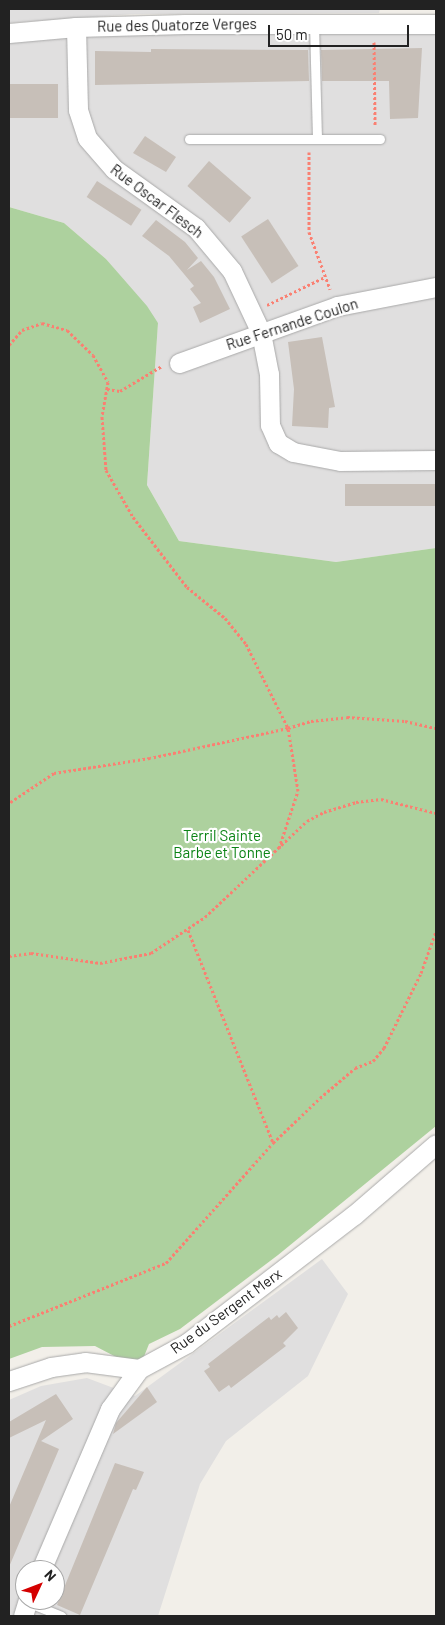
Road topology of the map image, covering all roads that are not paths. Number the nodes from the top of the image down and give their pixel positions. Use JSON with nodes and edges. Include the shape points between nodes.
{"nodes":[{"id":1,"x":314,"y":24,"type":"junction"},
{"id":2,"x":436,"y":24,"type":"edge"},
{"id":3,"x":76,"y":27,"type":"junction"},
{"id":4,"x":9,"y":33,"type":"edge"},
{"id":5,"x":189,"y":139,"type":"dead end"},
{"id":6,"x":313,"y":139,"type":"junction"},
{"id":7,"x":378,"y":139,"type":"road end"},
{"id":8,"x":436,"y":286,"type":"edge"},
{"id":9,"x":261,"y":333,"type":"junction"},
{"id":10,"x":179,"y":363,"type":"road end"},
{"id":11,"x":436,"y":460,"type":"edge"},
{"id":12,"x":436,"y":1144,"type":"edge"},
{"id":13,"x":139,"y":1369,"type":"junction"},
{"id":14,"x":9,"y":1381,"type":"edge"},
{"id":15,"x":45,"y":1560,"type":"edge"},
{"id":16,"x":40,"y":1610,"type":"edge"},
{"id":17,"x":61,"y":1616,"type":"edge"}],
"edges":[{"from":1,"to":2,"type":"street","name":"Rue des Quatorze Verges"},
{"from":1,"to":3,"type":"street","name":"Rue des Quatorze Verges"},
{"from":1,"to":6,"type":"lane"},
{"from":3,"to":4,"type":"street","name":"Rue des Quatorze Verges"},
{"from":3,"to":9,"type":"street","name":"Rue Oscar Flesch","via":[[78,110],[87,138],[109,164],[178,214],[211,243],[232,271]]},
{"from":5,"to":6,"type":"lane"},
{"from":6,"to":7,"type":"lane"},
{"from":8,"to":9,"type":"street","name":"Rue Fernande Coulon","via":[[337,306]]},
{"from":9,"to":10,"type":"street","name":"Rue Fernande Coulon"},
{"from":9,"to":11,"type":"street","name":"Rue Oscar Flesch","via":[[269,374],[271,430],[285,449],[340,461]]},
{"from":12,"to":13,"type":"street","name":"Rue du Sergent Merx","via":[[354,1215],[187,1342]]},
{"from":13,"to":14,"type":"street","via":[[85,1362],[51,1367]]},
{"from":13,"to":15,"type":"street","name":"Rue du Sergent Merx","via":[[110,1409]]},
{"from":16,"to":17,"type":"lane"}]}
